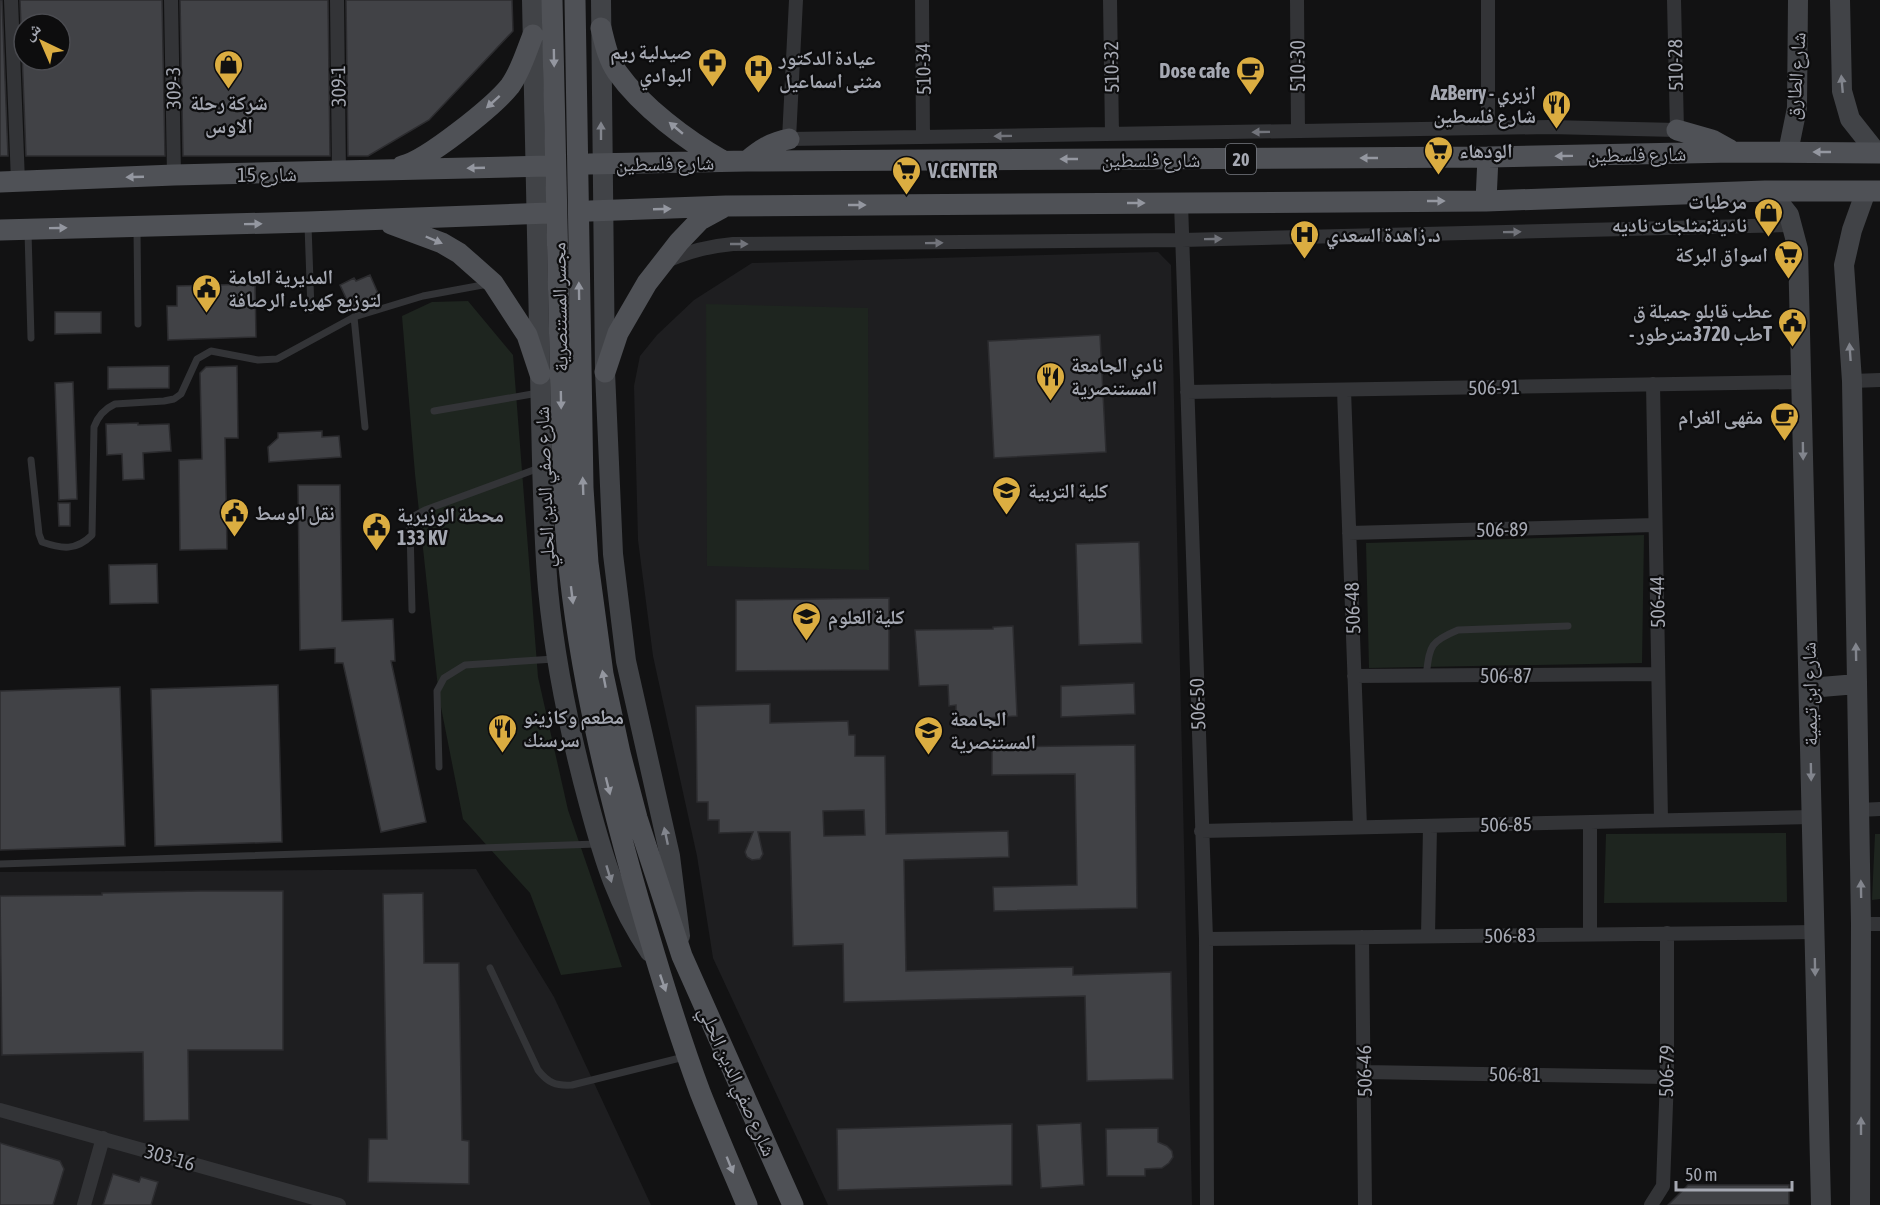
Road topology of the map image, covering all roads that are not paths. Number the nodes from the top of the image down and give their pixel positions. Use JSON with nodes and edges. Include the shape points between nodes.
{"nodes":[{"id":1,"x":11,"y":0,"type":"edge"},
{"id":2,"x":171,"y":0,"type":"edge"},
{"id":3,"x":338,"y":0,"type":"edge"},
{"id":4,"x":532,"y":0,"type":"edge"},
{"id":5,"x":552,"y":0,"type":"edge"},
{"id":6,"x":575,"y":0,"type":"edge"},
{"id":7,"x":601,"y":0,"type":"edge"},
{"id":8,"x":796,"y":0,"type":"edge"},
{"id":9,"x":922,"y":0,"type":"edge"},
{"id":10,"x":1110,"y":0,"type":"edge"},
{"id":11,"x":1297,"y":0,"type":"edge"},
{"id":12,"x":1488,"y":0,"type":"edge"},
{"id":13,"x":1674,"y":0,"type":"edge"},
{"id":14,"x":1798,"y":0,"type":"edge"},
{"id":15,"x":1840,"y":0,"type":"edge"},
{"id":16,"x":601,"y":28,"type":"junction"},
{"id":17,"x":532,"y":35,"type":"junction"},
{"id":18,"x":1488,"y":128,"type":"junction"},
{"id":19,"x":1677,"y":130,"type":"junction"},
{"id":20,"x":1298,"y":131,"type":"junction"},
{"id":21,"x":1112,"y":134,"type":"junction"},
{"id":22,"x":923,"y":137,"type":"junction"},
{"id":23,"x":789,"y":139,"type":"junction"},
{"id":24,"x":1733,"y":152,"type":"junction"},
{"id":25,"x":1788,"y":152,"type":"junction"},
{"id":26,"x":1879,"y":153,"type":"edge"},
{"id":27,"x":1488,"y":157,"type":"junction"},
{"id":28,"x":724,"y":161,"type":"junction"},
{"id":29,"x":747,"y":161,"type":"junction"},
{"id":30,"x":595,"y":164,"type":"junction"},
{"id":31,"x":541,"y":166,"type":"junction"},
{"id":32,"x":379,"y":170,"type":"junction"},
{"id":33,"x":339,"y":173,"type":"junction"},
{"id":34,"x":174,"y":176,"type":"junction"},
{"id":35,"x":9,"y":182,"type":"edge"},
{"id":36,"x":1770,"y":190,"type":"junction"},
{"id":37,"x":1873,"y":191,"type":"edge"},
{"id":38,"x":1486,"y":201,"type":"junction"},
{"id":39,"x":1181,"y":202,"type":"junction"},
{"id":40,"x":726,"y":206,"type":"junction"},
{"id":41,"x":597,"y":211,"type":"junction"},
{"id":42,"x":542,"y":213,"type":"junction"},
{"id":43,"x":379,"y":220,"type":"junction"},
{"id":44,"x":308,"y":222,"type":"junction"},
{"id":45,"x":1792,"y":225,"type":"junction"},
{"id":46,"x":137,"y":226,"type":"junction"},
{"id":47,"x":28,"y":229,"type":"junction"},
{"id":48,"x":0,"y":230,"type":"edge"},
{"id":49,"x":1182,"y":240,"type":"junction"},
{"id":50,"x":662,"y":263,"type":"junction"},
{"id":51,"x":493,"y":283,"type":"junction"},
{"id":52,"x":311,"y":310,"type":"dead end"},
{"id":53,"x":354,"y":317,"type":"junction"},
{"id":54,"x":138,"y":324,"type":"dead end"},
{"id":55,"x":31,"y":338,"type":"dead end"},
{"id":56,"x":605,"y":372,"type":"junction"},
{"id":57,"x":1880,"y":380,"type":"edge"},
{"id":58,"x":1852,"y":381,"type":"junction"},
{"id":59,"x":1801,"y":382,"type":"junction"},
{"id":60,"x":541,"y":383,"type":"junction"},
{"id":61,"x":1653,"y":384,"type":"junction"},
{"id":62,"x":1344,"y":390,"type":"junction"},
{"id":63,"x":1187,"y":392,"type":"junction"},
{"id":64,"x":434,"y":411,"type":"dead end"},
{"id":65,"x":365,"y":428,"type":"dead end"},
{"id":66,"x":31,"y":460,"type":"dead end"},
{"id":67,"x":543,"y":467,"type":"junction"},
{"id":68,"x":1655,"y":525,"type":"junction"},
{"id":69,"x":1349,"y":533,"type":"junction"},
{"id":70,"x":558,"y":543,"type":"dead end"},
{"id":71,"x":546,"y":560,"type":"junction"},
{"id":72,"x":412,"y":610,"type":"dead end"},
{"id":73,"x":1568,"y":626,"type":"dead end"},
{"id":74,"x":557,"y":659,"type":"junction"},
{"id":75,"x":1658,"y":674,"type":"junction"},
{"id":76,"x":1354,"y":676,"type":"junction"},
{"id":77,"x":1426,"y":676,"type":"junction"},
{"id":78,"x":1857,"y":684,"type":"junction"},
{"id":79,"x":1809,"y":688,"type":"junction"},
{"id":80,"x":439,"y":767,"type":"dead end"},
{"id":81,"x":1859,"y":810,"type":"junction"},
{"id":82,"x":1880,"y":810,"type":"edge"},
{"id":83,"x":1812,"y":817,"type":"junction"},
{"id":84,"x":1661,"y":820,"type":"junction"},
{"id":85,"x":628,"y":822,"type":"junction"},
{"id":86,"x":1590,"y":822,"type":"junction"},
{"id":87,"x":1430,"y":826,"type":"junction"},
{"id":88,"x":1360,"y":827,"type":"junction"},
{"id":89,"x":1201,"y":831,"type":"junction"},
{"id":90,"x":600,"y":844,"type":"junction"},
{"id":91,"x":0,"y":864,"type":"edge"},
{"id":92,"x":1871,"y":924,"type":"edge"},
{"id":93,"x":1815,"y":932,"type":"junction"},
{"id":94,"x":1667,"y":933,"type":"junction"},
{"id":95,"x":1590,"y":934,"type":"junction"},
{"id":96,"x":1428,"y":936,"type":"junction"},
{"id":97,"x":1362,"y":937,"type":"junction"},
{"id":98,"x":1206,"y":939,"type":"junction"},
{"id":99,"x":681,"y":956,"type":"junction"},
{"id":100,"x":654,"y":957,"type":"junction"},
{"id":101,"x":490,"y":968,"type":"dead end"},
{"id":102,"x":688,"y":1056,"type":"junction"},
{"id":103,"x":1364,"y":1072,"type":"junction"},
{"id":104,"x":1667,"y":1077,"type":"junction"},
{"id":105,"x":0,"y":1110,"type":"edge"},
{"id":106,"x":103,"y":1138,"type":"junction"},
{"id":107,"x":84,"y":1205,"type":"edge"},
{"id":108,"x":339,"y":1205,"type":"edge"},
{"id":109,"x":747,"y":1205,"type":"edge"},
{"id":110,"x":793,"y":1205,"type":"edge"},
{"id":111,"x":1207,"y":1205,"type":"edge"},
{"id":112,"x":1365,"y":1205,"type":"edge"},
{"id":113,"x":1651,"y":1205,"type":"edge"},
{"id":114,"x":1821,"y":1205,"type":"edge"},
{"id":115,"x":1860,"y":1205,"type":"edge"}],
"edges":[{"from":1,"to":35,"type":"street"},
{"from":2,"to":34,"type":"street","name":"309-3"},
{"from":3,"to":33,"type":"street","name":"309-1"},
{"from":4,"to":17,"type":"street","name":"شارع صفي الدين الحلي"},
{"from":5,"to":85,"type":"main road","name":"مجسر المستنصرية","one_way":true,"via":[[566,535],[590,707]]},
{"from":85,"to":6,"type":"main road","name":"مجسر المستنصرية","one_way":true,"via":[[620,753],[592,600],[585,525]]},
{"from":7,"to":16,"type":"street","name":"شارع صفي الدين الحلي"},
{"from":8,"to":23,"type":"street"},
{"from":9,"to":22,"type":"street","name":"510-34"},
{"from":10,"to":21,"type":"street","name":"510-32"},
{"from":11,"to":20,"type":"street","name":"510-30"},
{"from":12,"to":18,"type":"street"},
{"from":13,"to":19,"type":"street","name":"510-28"},
{"from":14,"to":25,"type":"street","name":"شارع الطارق","via":[[1797,108]]},
{"from":26,"to":15,"type":"street","one_way":true,"via":[[1850,120],[1842,91]]},
{"from":28,"to":16,"type":"main road","one_way":true,"via":[[700,148],[630,87],[606,51]]},
{"from":30,"to":16,"type":"street","name":"شارع صفي الدين الحلي","one_way":true},
{"from":17,"to":31,"type":"street","name":"شارع صفي الدين الحلي"},
{"from":17,"to":32,"type":"main road","one_way":true,"via":[[509,86],[488,106],[410,164]]},
{"from":18,"to":19,"type":"street"},
{"from":18,"to":20,"type":"street"},
{"from":19,"to":24,"type":"main road","via":[[1712,140]]},
{"from":20,"to":21,"type":"street","one_way":true},
{"from":21,"to":22,"type":"street","one_way":true},
{"from":22,"to":23,"type":"street"},
{"from":23,"to":29,"type":"main road","via":[[778,141]]},
{"from":24,"to":25,"type":"main road","name":"شارع فلسطين","number":"20"},
{"from":24,"to":27,"type":"main road","name":"شارع فلسطين","number":"20","one_way":true},
{"from":26,"to":25,"type":"main road","name":"شارع فلسطين","number":"20","one_way":true},
{"from":27,"to":29,"type":"main road","name":"شارع فلسطين","number":"20","one_way":true},
{"from":27,"to":38,"type":"main road"},
{"from":28,"to":29,"type":"main road","name":"شارع فلسطين","number":"20"},
{"from":28,"to":30,"type":"main road","name":"شارع فلسطين","number":"20"},
{"from":30,"to":41,"type":"street","name":"شارع صفي الدين الحلي"},
{"from":31,"to":32,"type":"main road","name":"شارع 15","one_way":true},
{"from":31,"to":42,"type":"street","name":"شارع صفي الدين الحلي"},
{"from":32,"to":33,"type":"main road","name":"شارع 15"},
{"from":33,"to":34,"type":"main road","name":"شارع 15"},
{"from":34,"to":35,"type":"main road","name":"شارع 15","one_way":true},
{"from":36,"to":37,"type":"main road","name":"شارع فلسطين","number":"20"},
{"from":36,"to":38,"type":"main road","name":"شارع فلسطين","number":"20"},
{"from":36,"to":45,"type":"street","name":"شارع ابن تيمية"},
{"from":58,"to":37,"type":"street","one_way":true,"via":[[1845,265],[1852,230]]},
{"from":39,"to":38,"type":"main road","name":"شارع فلسطين","number":"20","one_way":true},
{"from":40,"to":39,"type":"main road","name":"شارع فلسطين","number":"20","one_way":true},
{"from":39,"to":49,"type":"street","name":"506-50"},
{"from":41,"to":40,"type":"main road","name":"شارع فلسطين","number":"20","one_way":true},
{"from":40,"to":50,"type":"main road","via":[[700,220]]},
{"from":41,"to":56,"type":"street","name":"شارع صفي الدين الحلي"},
{"from":42,"to":43,"type":"main road"},
{"from":42,"to":60,"type":"street","name":"شارع صفي الدين الحلي"},
{"from":43,"to":44,"type":"main road"},
{"from":43,"to":51,"type":"main road","one_way":true,"via":[[442,243]]},
{"from":46,"to":44,"type":"main road","one_way":true},
{"from":44,"to":52,"type":"lane"},
{"from":49,"to":45,"type":"street","one_way":true},
{"from":45,"to":59,"type":"street","name":"شارع ابن تيمية","via":[[1798,249]]},
{"from":47,"to":46,"type":"main road","one_way":true},
{"from":46,"to":54,"type":"lane"},
{"from":47,"to":48,"type":"main road"},
{"from":47,"to":55,"type":"lane"},
{"from":50,"to":49,"type":"street","one_way":true,"via":[[693,251],[733,244]]},
{"from":49,"to":63,"type":"street","name":"506-50"},
{"from":50,"to":56,"type":"main road","via":[[618,333]]},
{"from":51,"to":53,"type":"lane","via":[[423,296]]},
{"from":51,"to":60,"type":"main road","via":[[527,335]]},
{"from":53,"to":65,"type":"lane"},
{"from":53,"to":66,"type":"lane","via":[[277,358],[258,360],[211,351],[197,359],[181,394],[174,399],[110,406],[97,418],[94,427],[93,535],[77,545],[60,549],[42,542]]},
{"from":99,"to":56,"type":"street","name":"شارع صفي الدين الحلي","one_way":true,"via":[[670,856],[626,661],[606,547]]},
{"from":57,"to":58,"type":"street"},
{"from":78,"to":58,"type":"street","one_way":true},
{"from":59,"to":61,"type":"street","name":"506-91"},
{"from":59,"to":79,"type":"street","name":"شارع ابن تيمية","one_way":true},
{"from":60,"to":64,"type":"lane"},
{"from":60,"to":67,"type":"street","name":"شارع صفي الدين الحلي"},
{"from":61,"to":62,"type":"street","name":"506-91"},
{"from":61,"to":68,"type":"street","name":"506-44"},
{"from":62,"to":63,"type":"street","name":"506-91"},
{"from":62,"to":69,"type":"street","name":"506-48"},
{"from":63,"to":89,"type":"street","name":"506-50"},
{"from":67,"to":71,"type":"street","name":"شارع صفي الدين الحلي"},
{"from":67,"to":72,"type":"lane","via":[[414,516],[410,528]]},
{"from":68,"to":69,"type":"street","name":"506-89"},
{"from":68,"to":75,"type":"street","name":"506-44"},
{"from":69,"to":76,"type":"street","name":"506-48"},
{"from":70,"to":71,"type":"street"},
{"from":71,"to":74,"type":"street","name":"شارع صفي الدين الحلي"},
{"from":73,"to":77,"type":"lane","via":[[1458,630],[1430,648]]},
{"from":74,"to":80,"type":"lane","via":[[465,665],[444,678],[437,691]]},
{"from":74,"to":90,"type":"street","name":"شارع صفي الدين الحلي"},
{"from":75,"to":77,"type":"street","name":"506-87"},
{"from":75,"to":84,"type":"street","name":"506-44"},
{"from":76,"to":77,"type":"street","name":"506-87"},
{"from":76,"to":88,"type":"street","name":"506-48"},
{"from":78,"to":79,"type":"street"},
{"from":78,"to":81,"type":"street"},
{"from":79,"to":83,"type":"street","name":"شارع ابن تيمية","one_way":true},
{"from":81,"to":82,"type":"street"},
{"from":92,"to":81,"type":"street","one_way":true},
{"from":83,"to":84,"type":"street","name":"506-85"},
{"from":83,"to":93,"type":"street","name":"شارع ابن تيمية"},
{"from":84,"to":86,"type":"street","name":"506-85"},
{"from":85,"to":99,"type":"main road","name":"شارع صفي الدين الحلي"},
{"from":85,"to":100,"type":"main road","name":"شارع صفي الدين الحلي"},
{"from":86,"to":87,"type":"street","name":"506-85"},
{"from":86,"to":95,"type":"street"},
{"from":87,"to":88,"type":"street","name":"506-85"},
{"from":87,"to":96,"type":"street"},
{"from":88,"to":89,"type":"street","name":"506-85"},
{"from":89,"to":98,"type":"street","name":"506-50"},
{"from":90,"to":91,"type":"lane"},
{"from":90,"to":100,"type":"street","name":"شارع صفي الدين الحلي","one_way":true,"via":[[613,886]]},
{"from":115,"to":92,"type":"street","one_way":true},
{"from":93,"to":94,"type":"street","name":"506-83"},
{"from":93,"to":114,"type":"street","name":"شارع ابن تيمية","one_way":true},
{"from":94,"to":95,"type":"street","name":"506-83"},
{"from":94,"to":104,"type":"street","name":"506-79"},
{"from":95,"to":96,"type":"street","name":"506-83"},
{"from":96,"to":97,"type":"street","name":"506-83"},
{"from":97,"to":98,"type":"street","name":"506-83"},
{"from":97,"to":103,"type":"street","name":"506-46"},
{"from":98,"to":111,"type":"street","name":"506-50"},
{"from":99,"to":110,"type":"main road","name":"شارع صفي الدين الحلي"},
{"from":100,"to":102,"type":"main road","name":"شارع صفي الدين الحلي","one_way":true},
{"from":101,"to":102,"type":"lane","via":[[538,1070],[550,1083],[572,1085]]},
{"from":102,"to":109,"type":"main road","name":"شارع صفي الدين الحلي","one_way":true},
{"from":103,"to":104,"type":"street","name":"506-81"},
{"from":103,"to":112,"type":"street","name":"506-46"},
{"from":104,"to":113,"type":"street","name":"506-79","via":[[1663,1186]]},
{"from":105,"to":106,"type":"street","name":"303-16"},
{"from":106,"to":107,"type":"street"},
{"from":106,"to":108,"type":"street","name":"303-16"}]}
